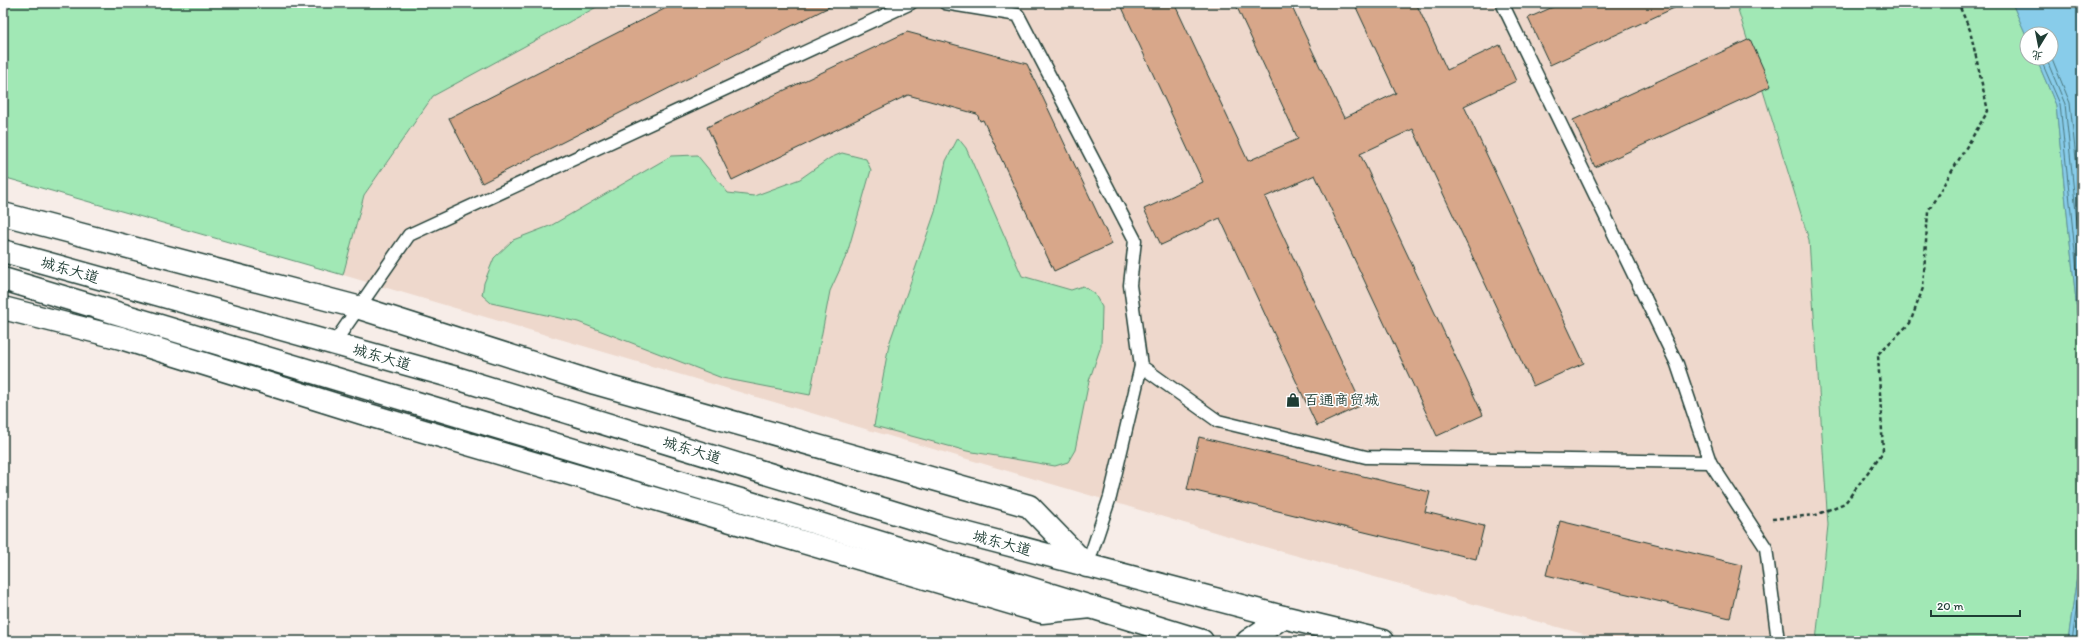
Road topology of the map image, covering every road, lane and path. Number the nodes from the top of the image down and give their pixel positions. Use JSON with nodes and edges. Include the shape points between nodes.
{"nodes":[{"id":1,"x":911,"y":3,"type":"edge"},
{"id":2,"x":945,"y":3,"type":"edge"},
{"id":3,"x":1502,"y":3,"type":"edge"},
{"id":4,"x":1958,"y":3,"type":"edge"},
{"id":5,"x":968,"y":5,"type":"edge"},
{"id":6,"x":3,"y":214,"type":"edge"},
{"id":7,"x":3,"y":251,"type":"edge"},
{"id":8,"x":3,"y":280,"type":"edge"},
{"id":9,"x":357,"y":307,"type":"junction"},
{"id":10,"x":3,"y":308,"type":"edge"},
{"id":11,"x":334,"y":343,"type":"junction"},
{"id":12,"x":1141,"y":366,"type":"junction"},
{"id":13,"x":1710,"y":462,"type":"junction"},
{"id":14,"x":1748,"y":520,"type":"junction"},
{"id":15,"x":1087,"y":566,"type":"junction"},
{"id":16,"x":1091,"y":607,"type":"junction"},
{"id":17,"x":1283,"y":617,"type":"junction"},
{"id":18,"x":1202,"y":641,"type":"edge"},
{"id":19,"x":1248,"y":641,"type":"edge"},
{"id":20,"x":1383,"y":641,"type":"edge"},
{"id":21,"x":1778,"y":641,"type":"edge"}],
"edges":[{"from":1,"to":9,"type":"lane","via":[[409,235]]},
{"from":2,"to":5,"type":"lane"},
{"from":3,"to":13,"type":"lane","via":[[1677,364]]},
{"from":4,"to":14,"type":"path","via":[[1970,30],[1988,111],[1928,211],[1922,288],[1910,323],[1878,354],[1883,452],[1844,503],[1816,515]]},
{"from":5,"to":12,"type":"lane","via":[[1018,15],[1135,240],[1130,285]]},
{"from":6,"to":9,"type":"main road"},
{"from":7,"to":11,"type":"main road","name":"城东大道"},
{"from":8,"to":16,"type":"main road","name":"城东大道"},
{"from":9,"to":11,"type":"lane"},
{"from":9,"to":15,"type":"main road","via":[[595,383],[1028,506]]},
{"from":10,"to":16,"type":"main road","via":[[121,338],[369,415],[1042,612]]},
{"from":11,"to":15,"type":"main road","name":"城东大道","via":[[461,379],[938,526]]},
{"from":12,"to":13,"type":"lane","via":[[1218,422],[1366,457]]},
{"from":12,"to":15,"type":"lane","via":[[1110,497]]},
{"from":13,"to":14,"type":"lane"},
{"from":14,"to":21,"type":"lane","via":[[1766,548]]},
{"from":15,"to":17,"type":"main road","name":"城东大道"},
{"from":16,"to":18,"type":"main road","name":"城东大道"},
{"from":17,"to":19,"type":"main road"},
{"from":17,"to":20,"type":"main road","name":"城东大道"}]}
